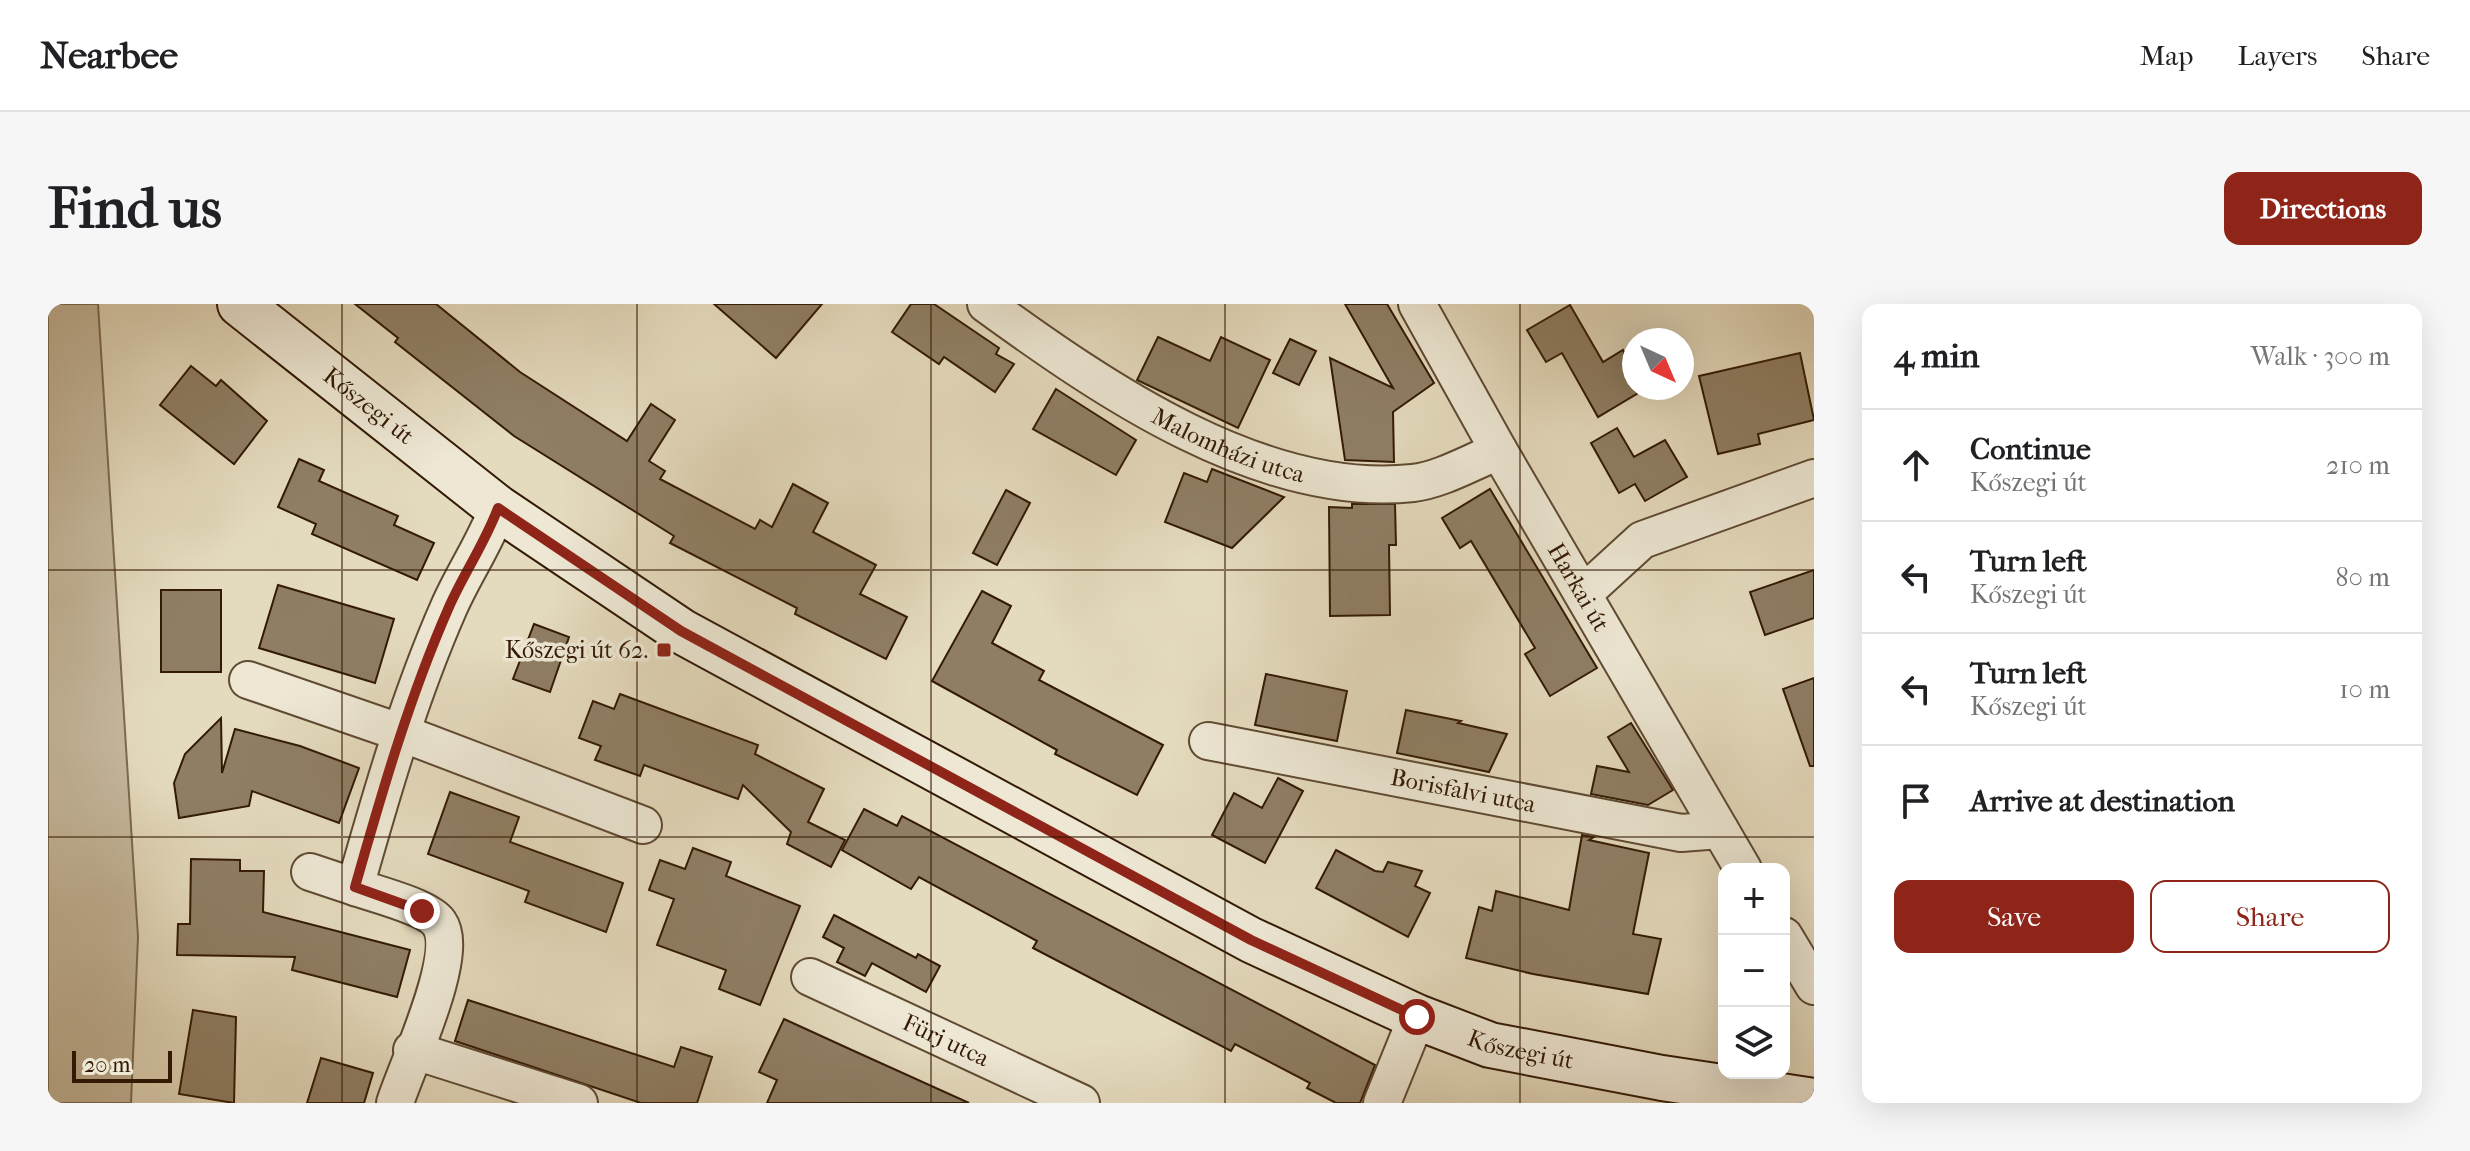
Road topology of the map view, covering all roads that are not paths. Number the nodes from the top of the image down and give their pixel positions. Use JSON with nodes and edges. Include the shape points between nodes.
{"nodes":[{"id":1,"x":240,"y":304,"type":"edge"},
{"id":2,"x":986,"y":304,"type":"edge"},
{"id":3,"x":1417,"y":304,"type":"edge"},
{"id":4,"x":1499,"y":451,"type":"junction"},
{"id":5,"x":1814,"y":478,"type":"edge"},
{"id":6,"x":498,"y":508,"type":"junction"},
{"id":7,"x":1584,"y":593,"type":"junction"},
{"id":8,"x":248,"y":680,"type":"dead end"},
{"id":9,"x":399,"y":732,"type":"junction"},
{"id":10,"x":1208,"y":741,"type":"dead end"},
{"id":11,"x":643,"y":825,"type":"dead end"},
{"id":12,"x":1720,"y":830,"type":"junction"},
{"id":13,"x":1739,"y":863,"type":"edge"},
{"id":14,"x":310,"y":872,"type":"dead end"},
{"id":15,"x":355,"y":887,"type":"junction"},
{"id":16,"x":1790,"y":946,"type":"edge"},
{"id":17,"x":810,"y":977,"type":"dead end"},
{"id":18,"x":1814,"y":986,"type":"edge"},
{"id":19,"x":1417,"y":1017,"type":"junction"},
{"id":20,"x":429,"y":1055,"type":"junction"},
{"id":21,"x":1814,"y":1101,"type":"edge"},
{"id":22,"x":395,"y":1103,"type":"edge"},
{"id":23,"x":579,"y":1103,"type":"edge"},
{"id":24,"x":1081,"y":1103,"type":"edge"},
{"id":25,"x":1382,"y":1103,"type":"edge"}],
"edges":[{"from":1,"to":6,"type":"main road","name":"Kőszegi út"},
{"from":2,"to":4,"type":"street","name":"Malomházi utca","via":[[1065,361],[1178,427],[1271,465],[1344,484],[1416,483]]},
{"from":3,"to":4,"type":"street","name":"Harkai út"},
{"from":4,"to":7,"type":"street","name":"Harkai út"},
{"from":5,"to":7,"type":"street","via":[[1642,540]]},
{"from":6,"to":9,"type":"street","via":[[449,606]]},
{"from":6,"to":19,"type":"main road","name":"Kőszegi út","via":[[681,631],[1237,932]]},
{"from":7,"to":12,"type":"street","name":"Harkai út"},
{"from":8,"to":9,"type":"street"},
{"from":9,"to":11,"type":"street"},
{"from":9,"to":15,"type":"street"},
{"from":10,"to":12,"type":"street","name":"Borisfalvi utca","via":[[1681,833]]},
{"from":12,"to":13,"type":"street","name":"Harkai út"},
{"from":14,"to":15,"type":"street"},
{"from":15,"to":20,"type":"street","via":[[439,921],[445,935],[443,975]]},
{"from":16,"to":18,"type":"street"},
{"from":17,"to":24,"type":"street","name":"Fürj utca"},
{"from":19,"to":21,"type":"main road","name":"Kőszegi út","via":[[1490,1045]]},
{"from":19,"to":25,"type":"street"},
{"from":20,"to":22,"type":"street"},
{"from":20,"to":23,"type":"street"}]}
